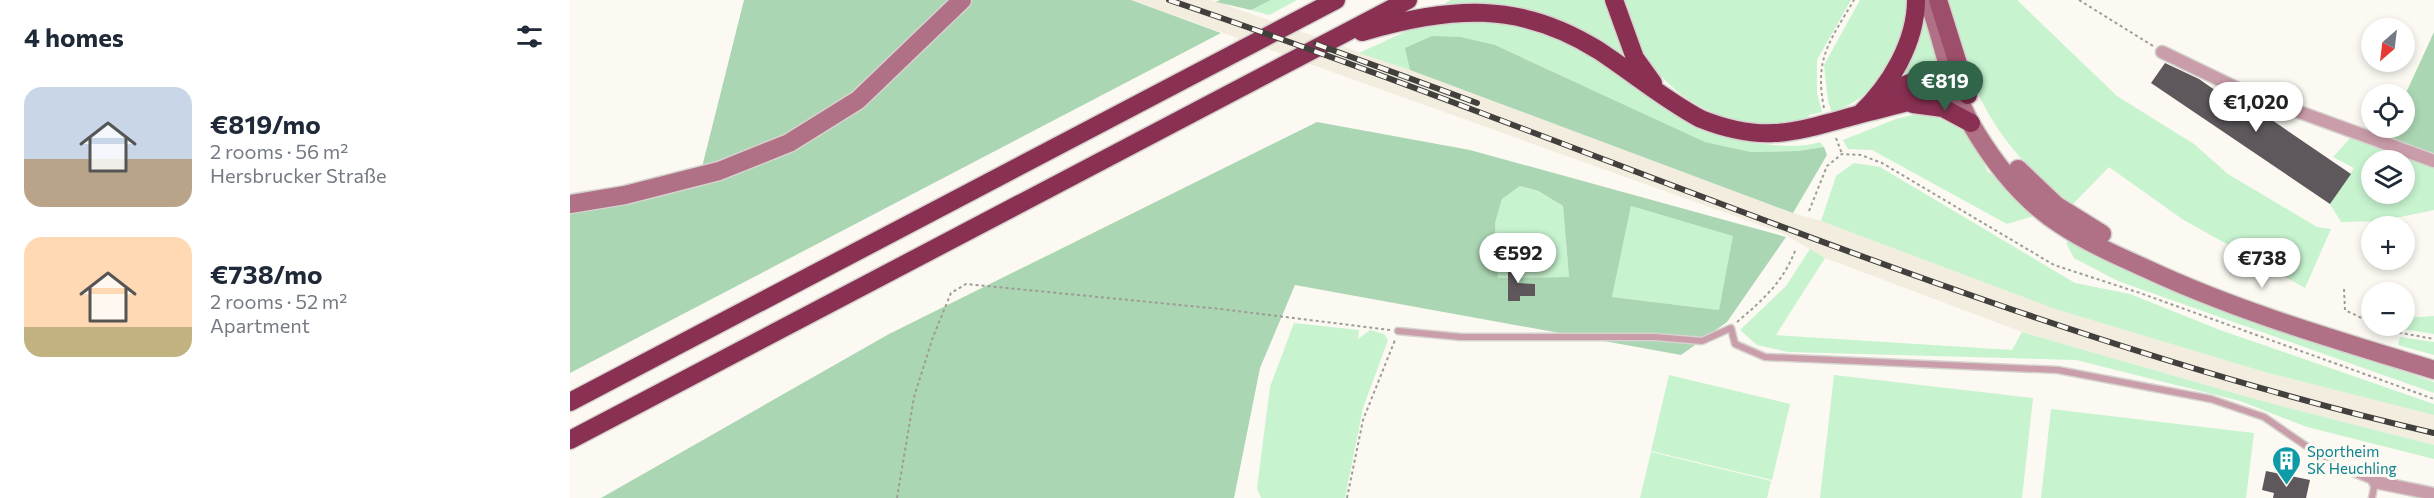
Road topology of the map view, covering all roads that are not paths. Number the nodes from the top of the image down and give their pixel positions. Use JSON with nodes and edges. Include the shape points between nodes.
{"nodes":[{"id":1,"x":962,"y":0,"type":"edge"},
{"id":2,"x":1336,"y":0,"type":"edge"},
{"id":3,"x":1408,"y":0,"type":"edge"},
{"id":4,"x":1614,"y":0,"type":"edge"},
{"id":5,"x":1916,"y":0,"type":"edge"},
{"id":6,"x":1928,"y":0,"type":"edge"},
{"id":7,"x":1938,"y":0,"type":"edge"},
{"id":8,"x":1329,"y":41,"type":"junction"},
{"id":9,"x":2163,"y":51,"type":"road end"},
{"id":10,"x":1954,"y":79,"type":"junction"},
{"id":11,"x":1968,"y":95,"type":"joint"},
{"id":12,"x":1664,"y":96,"type":"junction"},
{"id":13,"x":1875,"y":99,"type":"junction"},
{"id":14,"x":1905,"y":104,"type":"junction"},
{"id":15,"x":1859,"y":114,"type":"junction"},
{"id":16,"x":1971,"y":123,"type":"junction"},
{"id":17,"x":2434,"y":161,"type":"edge"},
{"id":18,"x":570,"y":204,"type":"edge"},
{"id":19,"x":1398,"y":331,"type":"road end"},
{"id":20,"x":2434,"y":360,"type":"edge"},
{"id":21,"x":2434,"y":370,"type":"edge"},
{"id":22,"x":570,"y":402,"type":"edge"},
{"id":23,"x":570,"y":440,"type":"edge"},
{"id":24,"x":2375,"y":482,"type":"junction"},
{"id":25,"x":2434,"y":494,"type":"edge"},
{"id":26,"x":2372,"y":498,"type":"edge"}],
"edges":[{"from":1,"to":18,"type":"main road","via":[[858,100],[789,143],[719,171],[625,195]]},
{"from":2,"to":22,"type":"highway"},
{"from":3,"to":8,"type":"highway"},
{"from":4,"to":12,"type":"highway","via":[[1635,57]]},
{"from":5,"to":13,"type":"highway","via":[[1911,33]]},
{"from":6,"to":10,"type":"main road"},
{"from":7,"to":10,"type":"main road"},
{"from":8,"to":12,"type":"highway","via":[[1462,10],[1525,15],[1567,31]]},
{"from":8,"to":23,"type":"highway"},
{"from":9,"to":17,"type":"street","via":[[2247,93]]},
{"from":10,"to":11,"type":"highway"},
{"from":10,"to":13,"type":"highway","via":[[1929,77]]},
{"from":10,"to":14,"type":"highway","via":[[1937,94]]},
{"from":10,"to":16,"type":"main road"},
{"from":11,"to":20,"type":"main road","via":[[2001,150],[2029,182],[2093,229],[2174,271],[2271,312]]},
{"from":12,"to":15,"type":"highway","via":[[1710,123],[1760,134],[1796,132]]},
{"from":13,"to":15,"type":"highway"},
{"from":14,"to":15,"type":"highway"},
{"from":14,"to":16,"type":"highway","via":[[1943,108]]},
{"from":16,"to":21,"type":"main road","via":[[2026,196],[2061,225],[2112,253],[2273,320]]},
{"from":19,"to":24,"type":"lane","via":[[1461,337],[1655,337],[1702,341],[1731,328],[1735,344],[1765,357],[2058,370],[2211,399],[2264,417],[2334,465]]},
{"from":24,"to":25,"type":"street"},
{"from":24,"to":26,"type":"lane"}]}
